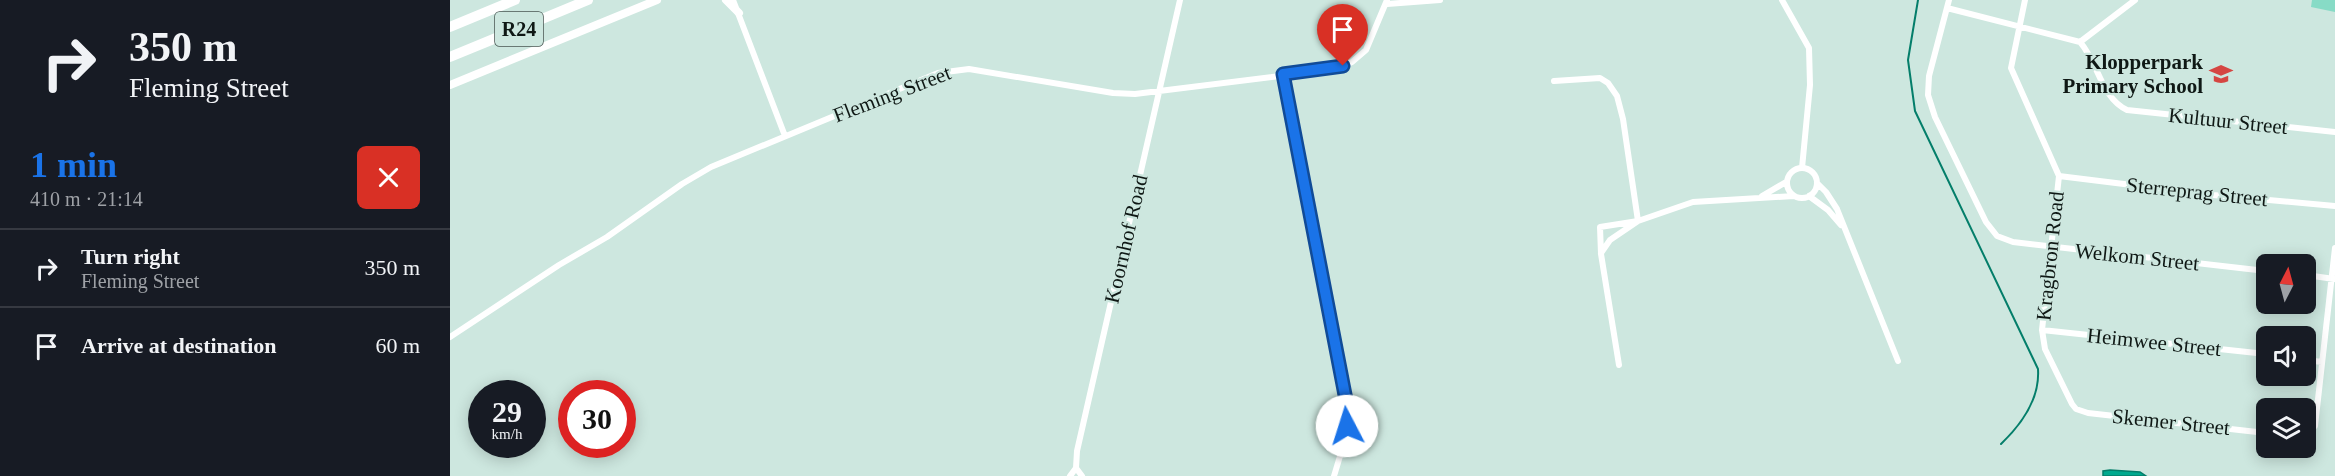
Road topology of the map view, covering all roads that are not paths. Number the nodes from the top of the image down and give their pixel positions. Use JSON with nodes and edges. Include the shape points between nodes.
{"nodes":[{"id":1,"x":515,"y":0,"type":"edge"},
{"id":2,"x":588,"y":0,"type":"edge"},
{"id":3,"x":657,"y":0,"type":"edge"},
{"id":4,"x":726,"y":0,"type":"edge"},
{"id":5,"x":735,"y":0,"type":"edge"},
{"id":6,"x":1180,"y":0,"type":"edge"},
{"id":7,"x":1440,"y":0,"type":"edge"},
{"id":8,"x":1782,"y":0,"type":"edge"},
{"id":9,"x":1949,"y":0,"type":"edge"},
{"id":10,"x":2025,"y":0,"type":"edge"},
{"id":11,"x":2135,"y":0,"type":"edge"},
{"id":12,"x":1387,"y":2,"type":"edge"},
{"id":13,"x":1947,"y":8,"type":"junction"},
{"id":14,"x":739,"y":13,"type":"junction"},
{"id":15,"x":450,"y":27,"type":"edge"},
{"id":16,"x":2018,"y":27,"type":"junction"},
{"id":17,"x":2080,"y":42,"type":"junction"},
{"id":18,"x":450,"y":57,"type":"edge"},
{"id":19,"x":1283,"y":74,"type":"junction"},
{"id":20,"x":1554,"y":81,"type":"dead end"},
{"id":21,"x":450,"y":85,"type":"edge"},
{"id":22,"x":1159,"y":93,"type":"junction"},
{"id":23,"x":2335,"y":132,"type":"edge"},
{"id":24,"x":785,"y":136,"type":"junction"},
{"id":25,"x":1802,"y":168,"type":"junction"},
{"id":26,"x":2059,"y":176,"type":"junction"},
{"id":27,"x":1786,"y":182,"type":"junction"},
{"id":28,"x":1817,"y":183,"type":"junction"},
{"id":29,"x":1794,"y":196,"type":"junction"},
{"id":30,"x":1809,"y":196,"type":"junction"},
{"id":31,"x":1759,"y":198,"type":"junction"},
{"id":32,"x":2335,"y":206,"type":"edge"},
{"id":33,"x":1638,"y":221,"type":"junction"},
{"id":34,"x":1843,"y":228,"type":"junction"},
{"id":35,"x":2050,"y":248,"type":"junction"},
{"id":36,"x":2335,"y":248,"type":"edge"},
{"id":37,"x":1601,"y":254,"type":"junction"},
{"id":38,"x":2256,"y":270,"type":"edge"},
{"id":39,"x":2316,"y":276,"type":"edge"},
{"id":40,"x":2333,"y":278,"type":"edge"},
{"id":41,"x":2042,"y":330,"type":"junction"},
{"id":42,"x":450,"y":337,"type":"edge"},
{"id":43,"x":2256,"y":353,"type":"edge"},
{"id":44,"x":1898,"y":361,"type":"dead end"},
{"id":45,"x":2316,"y":361,"type":"edge"},
{"id":46,"x":2322,"y":362,"type":"junction"},
{"id":47,"x":1619,"y":365,"type":"dead end"},
{"id":48,"x":2076,"y":409,"type":"joint"},
{"id":49,"x":2316,"y":417,"type":"edge"},
{"id":50,"x":2256,"y":432,"type":"edge"},
{"id":51,"x":1076,"y":468,"type":"junction"},
{"id":52,"x":1070,"y":476,"type":"edge"},
{"id":53,"x":1082,"y":476,"type":"edge"},
{"id":54,"x":1334,"y":476,"type":"edge"}],
"edges":[{"from":1,"to":15,"type":"highway","number":"R24"},
{"from":2,"to":18,"type":"highway","number":"R24"},
{"from":3,"to":21,"type":"main road"},
{"from":4,"to":14,"type":"main road"},
{"from":5,"to":14,"type":"main road"},
{"from":6,"to":22,"type":"street","name":"Koornhof Road"},
{"from":7,"to":12,"type":"street"},
{"from":8,"to":25,"type":"street","via":[[1809,48]]},
{"from":9,"to":13,"type":"street","name":"Welkom Street"},
{"from":10,"to":16,"type":"street","name":"Kragbron Road"},
{"from":11,"to":17,"type":"street"},
{"from":12,"to":19,"type":"street","name":"Fleming Street","via":[[1366,50],[1352,62],[1336,69]]},
{"from":13,"to":16,"type":"street"},
{"from":13,"to":35,"type":"street","name":"Welkom Street","via":[[1929,76],[1928,95],[1935,117],[1993,232],[2003,240]]},
{"from":14,"to":24,"type":"street"},
{"from":16,"to":17,"type":"street"},
{"from":16,"to":26,"type":"street","name":"Kragbron Road","via":[[2012,71]]},
{"from":17,"to":23,"type":"street","name":"Kultuur Street","via":[[2111,97],[2127,110]]},
{"from":19,"to":22,"type":"street","name":"Fleming Street"},
{"from":19,"to":54,"type":"street","via":[[1346,400],[1347,434]]},
{"from":20,"to":33,"type":"street","via":[[1600,78],[1617,96]]},
{"from":22,"to":24,"type":"street","name":"Fleming Street","via":[[1113,93],[957,69],[928,76]]},
{"from":22,"to":51,"type":"street","name":"Koornhof Road"},
{"from":24,"to":42,"type":"street","name":"Fleming Street","via":[[711,167],[682,184],[608,237]]},
{"from":25,"to":27,"type":"street","via":[[1791,172]]},
{"from":25,"to":28,"type":"street","via":[[1813,172]]},
{"from":26,"to":32,"type":"street","name":"Sterreprag Street"},
{"from":26,"to":35,"type":"street","name":"Kragbron Road"},
{"from":27,"to":29,"type":"street"},
{"from":27,"to":31,"type":"street"},
{"from":28,"to":30,"type":"street"},
{"from":28,"to":34,"type":"street","via":[[1837,209]]},
{"from":29,"to":30,"type":"street"},
{"from":29,"to":31,"type":"street"},
{"from":30,"to":34,"type":"street"},
{"from":31,"to":33,"type":"street","via":[[1694,202]]},
{"from":33,"to":37,"type":"street","via":[[1610,240]]},
{"from":33,"to":37,"type":"street","via":[[1600,227]]},
{"from":34,"to":44,"type":"street"},
{"from":35,"to":38,"type":"street","name":"Welkom Street"},
{"from":35,"to":41,"type":"street","name":"Kragbron Road"},
{"from":36,"to":40,"type":"street"},
{"from":37,"to":47,"type":"street"},
{"from":39,"to":40,"type":"street"},
{"from":40,"to":46,"type":"street"},
{"from":41,"to":43,"type":"street","name":"Heimwee Street"},
{"from":41,"to":48,"type":"street","name":"Kragbron Road","via":[[2051,364]]},
{"from":45,"to":46,"type":"street"},
{"from":46,"to":49,"type":"street"},
{"from":48,"to":50,"type":"street","name":"Skemer Street"},
{"from":51,"to":52,"type":"street","name":"Koornhof Road"},
{"from":51,"to":53,"type":"street"}]}
